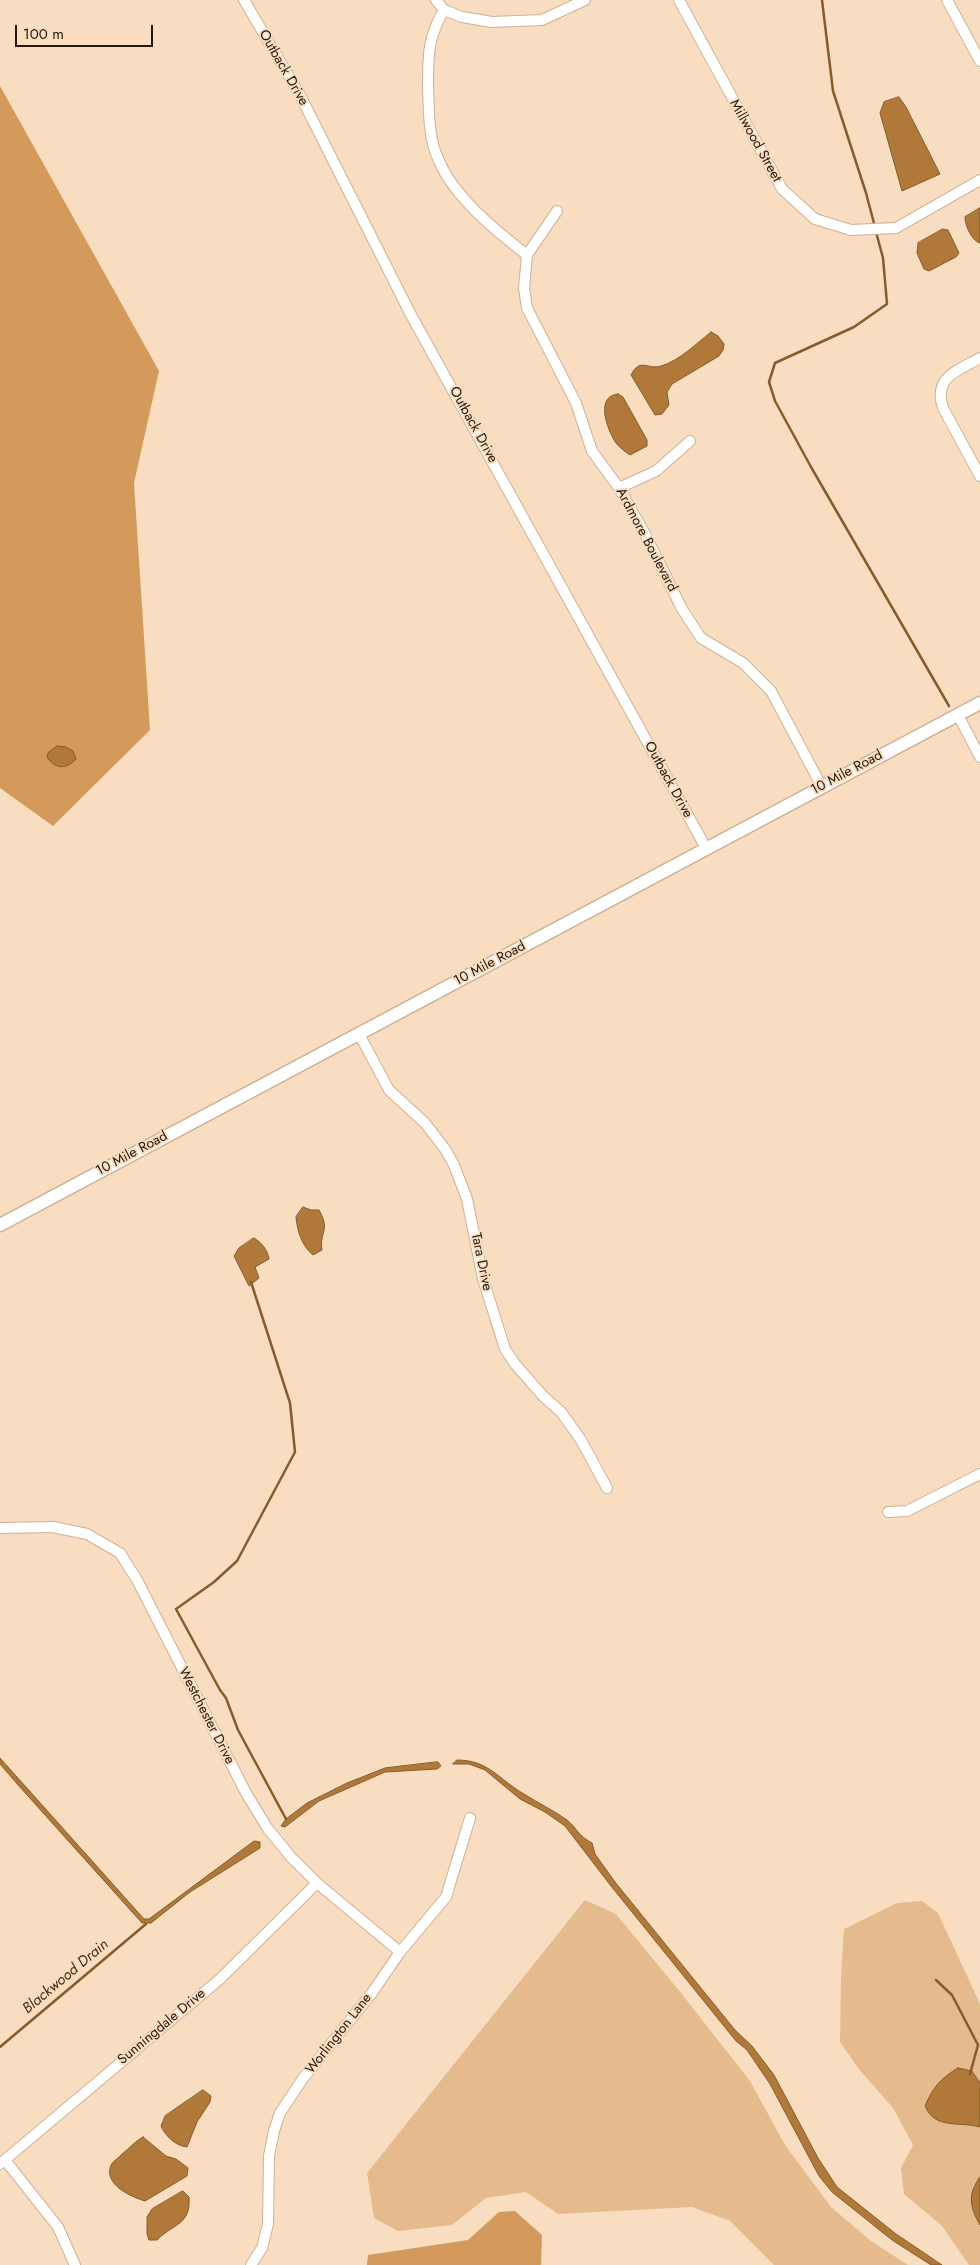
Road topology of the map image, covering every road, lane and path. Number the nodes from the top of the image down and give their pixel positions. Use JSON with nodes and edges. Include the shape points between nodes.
{"nodes":[{"id":1,"x":244,"y":0,"type":"edge"},
{"id":2,"x":436,"y":0,"type":"edge"},
{"id":3,"x":585,"y":0,"type":"edge"},
{"id":4,"x":679,"y":0,"type":"edge"},
{"id":5,"x":946,"y":0,"type":"edge"},
{"id":6,"x":444,"y":10,"type":"junction"},
{"id":7,"x":980,"y":61,"type":"edge"},
{"id":8,"x":980,"y":180,"type":"edge"},
{"id":9,"x":557,"y":211,"type":"dead end"},
{"id":10,"x":527,"y":255,"type":"junction"},
{"id":11,"x":980,"y":358,"type":"edge"},
{"id":12,"x":690,"y":441,"type":"dead end"},
{"id":13,"x":980,"y":476,"type":"edge"},
{"id":14,"x":619,"y":488,"type":"junction"},
{"id":15,"x":980,"y":703,"type":"edge"},
{"id":16,"x":958,"y":714,"type":"junction"},
{"id":17,"x":980,"y":757,"type":"edge"},
{"id":18,"x":822,"y":787,"type":"junction"},
{"id":19,"x":706,"y":848,"type":"junction"},
{"id":20,"x":359,"y":1034,"type":"junction"},
{"id":21,"x":0,"y":1225,"type":"edge"},
{"id":22,"x":980,"y":1474,"type":"edge"},
{"id":23,"x":607,"y":1488,"type":"dead end"},
{"id":24,"x":888,"y":1512,"type":"dead end"},
{"id":25,"x":0,"y":1528,"type":"edge"},
{"id":26,"x":470,"y":1818,"type":"dead end"},
{"id":27,"x":317,"y":1883,"type":"junction"},
{"id":28,"x":400,"y":1952,"type":"junction"},
{"id":29,"x":3,"y":2162,"type":"edge"},
{"id":30,"x":74,"y":2265,"type":"edge"},
{"id":31,"x":251,"y":2265,"type":"edge"}],
"edges":[{"from":1,"to":19,"type":"street","name":"Outback Drive","via":[[301,97],[411,315]]},
{"from":2,"to":6,"type":"street"},
{"from":3,"to":6,"type":"street","via":[[542,20],[492,22]]},
{"from":4,"to":8,"type":"street","name":"Millwood Street","via":[[782,190],[815,219],[851,230],[896,228]]},
{"from":5,"to":7,"type":"street"},
{"from":6,"to":10,"type":"street","via":[[434,26],[428,52],[432,138],[438,161],[458,191],[496,231]]},
{"from":9,"to":10,"type":"street","name":"Ardmore Boulevard"},
{"from":10,"to":14,"type":"street","name":"Ardmore Boulevard","via":[[524,288],[527,308],[576,403],[592,451]]},
{"from":11,"to":13,"type":"street","via":[[946,378],[940,387],[940,398]]},
{"from":12,"to":14,"type":"street","via":[[656,471]]},
{"from":14,"to":18,"type":"street","name":"Ardmore Boulevard","via":[[682,609],[701,638],[743,662],[771,692]]},
{"from":15,"to":16,"type":"main road","name":"10 Mile Road"},
{"from":16,"to":17,"type":"street"},
{"from":16,"to":18,"type":"main road","name":"10 Mile Road"},
{"from":18,"to":19,"type":"main road","name":"10 Mile Road"},
{"from":19,"to":20,"type":"main road","name":"10 Mile Road"},
{"from":20,"to":21,"type":"main road","name":"10 Mile Road"},
{"from":20,"to":23,"type":"street","name":"Tara Drive","via":[[389,1090],[425,1123],[454,1165],[467,1199],[483,1280],[505,1349],[543,1396],[562,1412]]},
{"from":22,"to":24,"type":"street","via":[[907,1511]]},
{"from":25,"to":27,"type":"street","name":"Westchester Drive","via":[[54,1527],[87,1534],[120,1553],[138,1580],[256,1812]]},
{"from":26,"to":28,"type":"street","name":"Worlington Lane","via":[[446,1897]]},
{"from":27,"to":28,"type":"street","name":"Westchester Drive"},
{"from":27,"to":29,"type":"street","name":"Sunningdale Drive","via":[[220,1978]]},
{"from":28,"to":31,"type":"street","name":"Worlington Lane","via":[[280,2113],[269,2156],[268,2224],[262,2248]]},
{"from":29,"to":30,"type":"street","via":[[58,2227]]}]}
